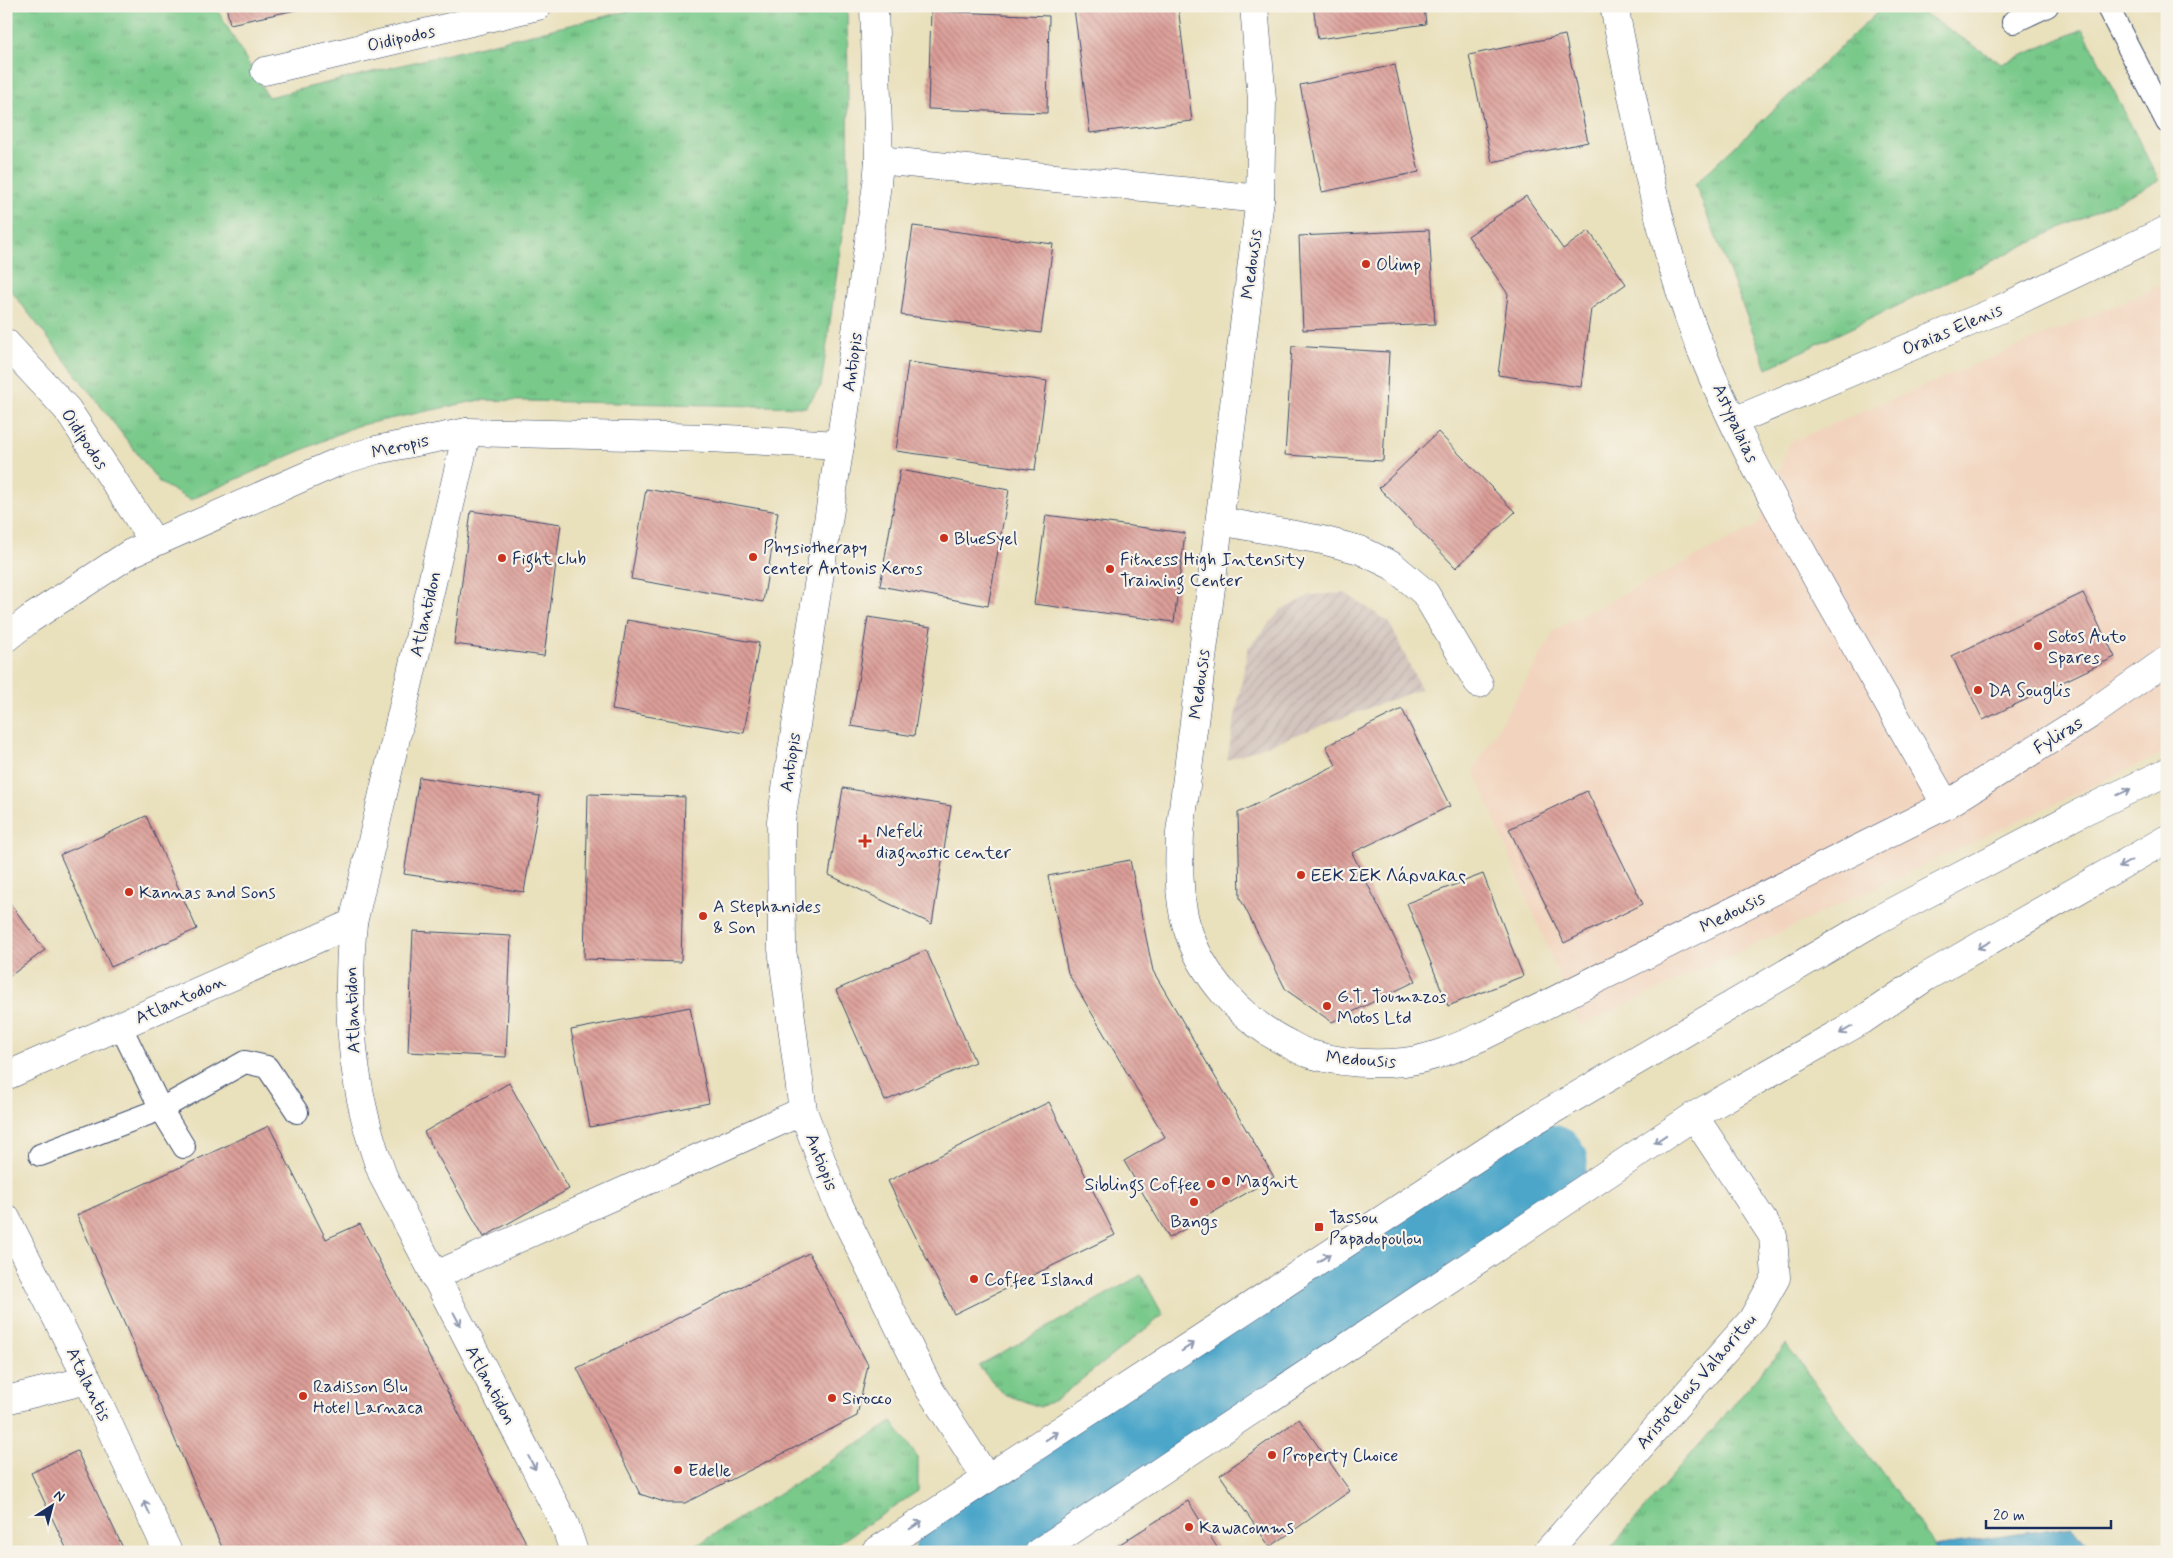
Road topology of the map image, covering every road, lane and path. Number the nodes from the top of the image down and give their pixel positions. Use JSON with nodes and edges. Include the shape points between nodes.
{"nodes":[{"id":1,"x":538,"y":6,"type":"edge"},
{"id":2,"x":874,"y":6,"type":"edge"},
{"id":3,"x":1254,"y":6,"type":"edge"},
{"id":4,"x":1614,"y":6,"type":"edge"},
{"id":5,"x":2047,"y":6,"type":"edge"},
{"id":6,"x":2107,"y":6,"type":"edge"},
{"id":7,"x":2013,"y":22,"type":"dead end"},
{"id":8,"x":265,"y":71,"type":"dead end"},
{"id":9,"x":2167,"y":122,"type":"edge"},
{"id":10,"x":879,"y":160,"type":"junction"},
{"id":11,"x":1260,"y":199,"type":"junction"},
{"id":12,"x":2167,"y":230,"type":"edge"},
{"id":13,"x":6,"y":343,"type":"edge"},
{"id":14,"x":1734,"y":421,"type":"junction"},
{"id":15,"x":467,"y":432,"type":"junction"},
{"id":16,"x":840,"y":445,"type":"junction"},
{"id":17,"x":1220,"y":521,"type":"junction"},
{"id":18,"x":154,"y":542,"type":"junction"},
{"id":19,"x":6,"y":638,"type":"edge"},
{"id":20,"x":2167,"y":660,"type":"edge"},
{"id":21,"x":1479,"y":684,"type":"dead end"},
{"id":22,"x":2167,"y":772,"type":"edge"},
{"id":23,"x":1946,"y":805,"type":"junction"},
{"id":24,"x":2167,"y":839,"type":"edge"},
{"id":25,"x":353,"y":923,"type":"junction"},
{"id":26,"x":120,"y":1025,"type":"junction"},
{"id":27,"x":6,"y":1076,"type":"edge"},
{"id":28,"x":161,"y":1109,"type":"junction"},
{"id":29,"x":803,"y":1111,"type":"junction"},
{"id":30,"x":297,"y":1112,"type":"dead end"},
{"id":31,"x":1694,"y":1116,"type":"junction"},
{"id":32,"x":184,"y":1147,"type":"dead end"},
{"id":33,"x":40,"y":1155,"type":"dead end"},
{"id":34,"x":6,"y":1218,"type":"edge"},
{"id":35,"x":434,"y":1276,"type":"junction"},
{"id":36,"x":88,"y":1380,"type":"junction"},
{"id":37,"x":6,"y":1400,"type":"edge"},
{"id":38,"x":987,"y":1479,"type":"junction"},
{"id":39,"x":1050,"y":1549,"type":"edge"},
{"id":40,"x":168,"y":1552,"type":"edge"},
{"id":41,"x":574,"y":1552,"type":"edge"},
{"id":42,"x":876,"y":1552,"type":"edge"},
{"id":43,"x":1547,"y":1552,"type":"edge"}],
"edges":[{"from":1,"to":8,"type":"street","name":"Oidipodos"},
{"from":2,"to":10,"type":"street","name":"Antiopis"},
{"from":3,"to":11,"type":"street","name":"Medousis","via":[[1262,100]]},
{"from":4,"to":14,"type":"street","name":"Astypalaias","via":[[1662,229],[1684,302]]},
{"from":5,"to":7,"type":"lane"},
{"from":6,"to":9,"type":"lane"},
{"from":10,"to":11,"type":"street"},
{"from":10,"to":16,"type":"street","name":"Antiopis"},
{"from":11,"to":17,"type":"street","name":"Medousis"},
{"from":12,"to":14,"type":"street","name":"Oraias Elenis","via":[[1996,311]]},
{"from":13,"to":18,"type":"street","name":"Oidipodos","via":[[67,409]]},
{"from":14,"to":23,"type":"street","name":"Astypalaias","via":[[1783,519]]},
{"from":15,"to":16,"type":"street","name":"Meropis","via":[[654,436]]},
{"from":15,"to":18,"type":"street","name":"Meropis","via":[[376,450],[340,462]]},
{"from":15,"to":25,"type":"street","name":"Atlantidon"},
{"from":16,"to":29,"type":"street","name":"Antiopis","via":[[781,821],[782,950]]},
{"from":17,"to":21,"type":"street","via":[[1341,544],[1393,566],[1425,593]]},
{"from":17,"to":23,"type":"street","name":"Medousis","via":[[1180,833],[1181,892],[1186,923],[1212,979],[1231,1001],[1255,1023],[1308,1054],[1334,1060],[1384,1063],[1414,1060],[1460,1046]]},
{"from":18,"to":19,"type":"street","name":"Meropis","via":[[92,577]]},
{"from":20,"to":23,"type":"street","name":"Fyliras","via":[[2091,714]]},
{"from":38,"to":22,"type":"street","one_way":true,"via":[[1522,1128],[1875,921],[2082,812]]},
{"from":24,"to":31,"type":"street","one_way":true,"via":[[1926,977],[1864,1019]]},
{"from":25,"to":26,"type":"street","name":"Atlantodon"},
{"from":25,"to":35,"type":"street","name":"Atlantidon","via":[[350,1001],[359,1096],[383,1176]]},
{"from":26,"to":27,"type":"street","name":"Atlantodon"},
{"from":26,"to":28,"type":"lane"},
{"from":28,"to":30,"type":"lane","via":[[245,1062],[267,1067]]},
{"from":28,"to":32,"type":"lane"},
{"from":28,"to":33,"type":"lane"},
{"from":29,"to":35,"type":"street"},
{"from":29,"to":38,"type":"street","name":"Antiopis","via":[[835,1198],[930,1390]]},
{"from":31,"to":39,"type":"street","one_way":true},
{"from":31,"to":43,"type":"street","name":"Aristotelous Valaoritou","via":[[1773,1236],[1776,1278],[1752,1320]]},
{"from":34,"to":36,"type":"street","name":"Atalantis"},
{"from":35,"to":41,"type":"street","name":"Atlantidon","one_way":true,"via":[[566,1525]]},
{"from":36,"to":37,"type":"street"},
{"from":40,"to":36,"type":"street","name":"Atalantis","one_way":true},
{"from":42,"to":38,"type":"street","one_way":true}]}
